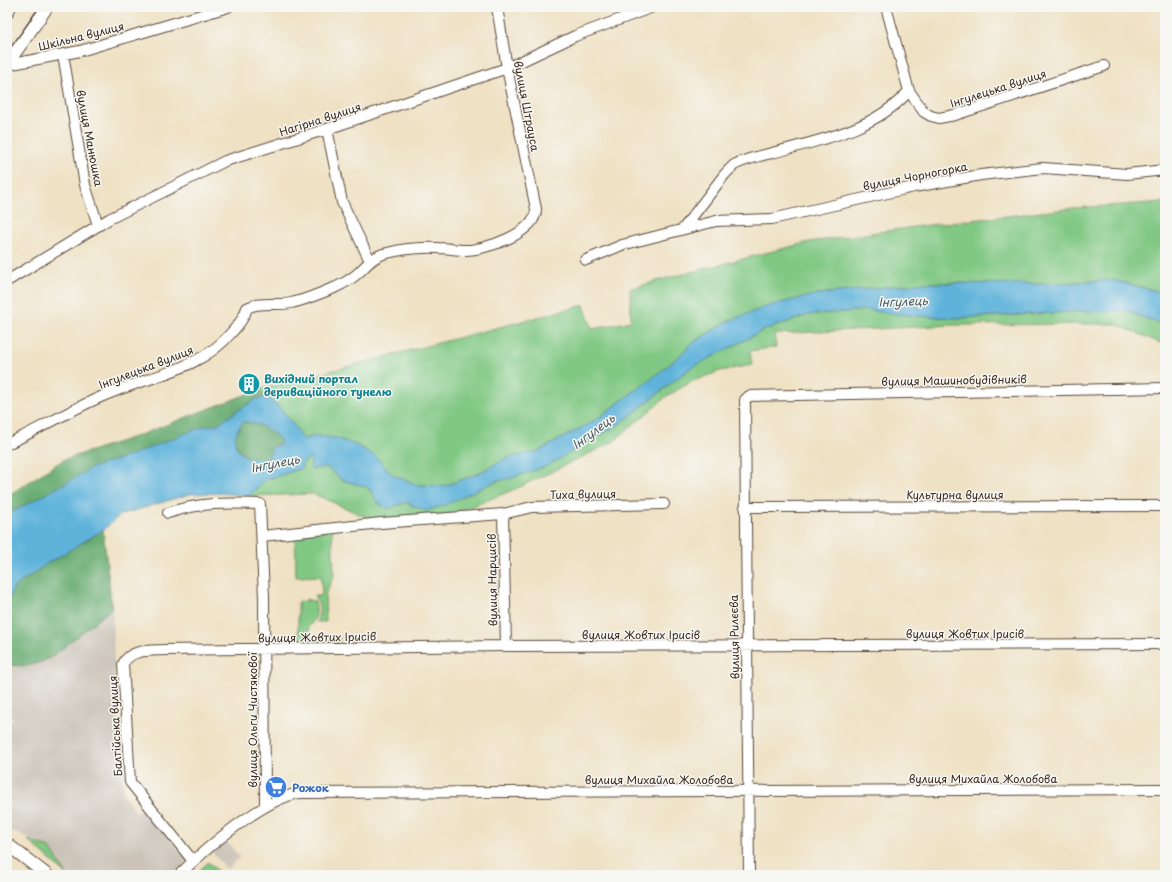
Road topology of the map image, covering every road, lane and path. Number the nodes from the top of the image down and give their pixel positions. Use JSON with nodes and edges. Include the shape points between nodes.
{"nodes":[{"id":1,"x":11,"y":7,"type":"edge"},
{"id":2,"x":47,"y":7,"type":"edge"},
{"id":3,"x":228,"y":7,"type":"edge"},
{"id":4,"x":497,"y":7,"type":"edge"},
{"id":5,"x":653,"y":7,"type":"edge"},
{"id":6,"x":886,"y":7,"type":"edge"},
{"id":7,"x":7,"y":14,"type":"edge"},
{"id":8,"x":63,"y":54,"type":"junction"},
{"id":9,"x":7,"y":64,"type":"edge"},
{"id":10,"x":1104,"y":66,"type":"dead end"},
{"id":11,"x":507,"y":68,"type":"junction"},
{"id":12,"x":909,"y":91,"type":"junction"},
{"id":13,"x":327,"y":130,"type":"junction"},
{"id":14,"x":1165,"y":170,"type":"edge"},
{"id":15,"x":536,"y":209,"type":"joint"},
{"id":16,"x":98,"y":225,"type":"junction"},
{"id":17,"x":683,"y":229,"type":"junction"},
{"id":18,"x":586,"y":260,"type":"dead end"},
{"id":19,"x":370,"y":261,"type":"junction"},
{"id":20,"x":7,"y":281,"type":"edge"},
{"id":21,"x":1165,"y":388,"type":"edge"},
{"id":22,"x":745,"y":400,"type":"joint"},
{"id":23,"x":7,"y":444,"type":"edge"},
{"id":24,"x":664,"y":504,"type":"dead end"},
{"id":25,"x":1165,"y":506,"type":"edge"},
{"id":26,"x":745,"y":507,"type":"junction"},
{"id":27,"x":168,"y":513,"type":"dead end"},
{"id":28,"x":503,"y":514,"type":"junction"},
{"id":29,"x":262,"y":536,"type":"junction"},
{"id":30,"x":1165,"y":644,"type":"edge"},
{"id":31,"x":506,"y":646,"type":"junction"},
{"id":32,"x":746,"y":646,"type":"junction"},
{"id":33,"x":264,"y":650,"type":"junction"},
{"id":34,"x":123,"y":664,"type":"joint"},
{"id":35,"x":1165,"y":789,"type":"edge"},
{"id":36,"x":748,"y":791,"type":"junction"},
{"id":37,"x":265,"y":807,"type":"junction"},
{"id":38,"x":7,"y":844,"type":"edge"},
{"id":39,"x":193,"y":861,"type":"junction"},
{"id":40,"x":47,"y":875,"type":"edge"},
{"id":41,"x":179,"y":875,"type":"edge"},
{"id":42,"x":749,"y":875,"type":"edge"}],
"edges":[{"from":1,"to":7,"type":"street"},
{"from":2,"to":9,"type":"main road"},
{"from":3,"to":8,"type":"street","name":"Шкільна вулиця"},
{"from":4,"to":11,"type":"street","name":"вулиця Штрауса"},
{"from":5,"to":11,"type":"street","name":"Нагірна вулиця","via":[[575,36]]},
{"from":6,"to":12,"type":"street"},
{"from":8,"to":9,"type":"street","name":"Шкільна вулиця"},
{"from":8,"to":16,"type":"street","name":"вулиця Манюшка","via":[[85,185]]},
{"from":10,"to":12,"type":"street","name":"Інгулецька вулиця","via":[[939,118],[924,112]]},
{"from":11,"to":13,"type":"street","name":"Нагірна вулиця"},
{"from":11,"to":15,"type":"street","name":"вулиця Штрауса"},
{"from":12,"to":17,"type":"street","via":[[887,111],[861,126],[734,165]]},
{"from":13,"to":16,"type":"street","name":"Нагірна вулиця","via":[[225,161]]},
{"from":13,"to":19,"type":"street","via":[[342,202]]},
{"from":14,"to":17,"type":"street","name":"вулиця Чорногорка","via":[[1127,174],[1043,168],[982,175],[772,218],[716,221]]},
{"from":15,"to":19,"type":"street","name":"Інгулецька вулиця","via":[[536,216],[527,226],[492,245],[465,250],[417,248],[385,254]]},
{"from":16,"to":20,"type":"street","name":"Нагірна вулиця"},
{"from":17,"to":18,"type":"street","name":"вулиця Чорногорка","via":[[622,245]]},
{"from":19,"to":23,"type":"street","name":"Інгулецька вулиця","via":[[348,281],[314,296],[292,303],[252,305],[247,308],[244,317],[225,340],[208,355],[185,367],[102,396]]},
{"from":21,"to":22,"type":"street","name":"вулиця Машинобудівників","via":[[749,396]]},
{"from":22,"to":26,"type":"street","name":"вулиця Рилєєва"},
{"from":24,"to":28,"type":"street","name":"Тиха вулиця","via":[[532,507]]},
{"from":25,"to":26,"type":"street","name":"Культурна вулиця"},
{"from":26,"to":32,"type":"street","name":"вулиця Рилєєва"},
{"from":27,"to":29,"type":"street","name":"вулиця Ольги Чистякової","via":[[190,506],[219,503],[260,504]]},
{"from":28,"to":29,"type":"street","via":[[381,523]]},
{"from":28,"to":31,"type":"street","name":"вулиця Нарцисів"},
{"from":29,"to":33,"type":"street","name":"вулиця Ольги Чистякової"},
{"from":30,"to":32,"type":"street","name":"вулиця Жовтих Ірисів"},
{"from":31,"to":32,"type":"street","name":"вулиця Жовтих Ірисів"},
{"from":31,"to":33,"type":"street","name":"вулиця Жовтих Ірисів"},
{"from":32,"to":36,"type":"street","name":"вулиця Рилєєва"},
{"from":33,"to":34,"type":"street","name":"вулиця Жовтих Ірисів","via":[[142,652],[126,658]]},
{"from":33,"to":37,"type":"street","name":"вулиця Ольги Чистякової"},
{"from":34,"to":39,"type":"street","name":"Балтійська вулиця","via":[[130,782]]},
{"from":35,"to":36,"type":"street","name":"вулиця Михайла Жолобова"},
{"from":36,"to":37,"type":"street","name":"вулиця Михайла Жолобова","via":[[300,793],[286,796]]},
{"from":36,"to":42,"type":"street","name":"вулиця Рилєєва"},
{"from":37,"to":39,"type":"street","name":"вулиця Михайла Жолобова","via":[[226,832]]},
{"from":38,"to":40,"type":"main road"},
{"from":39,"to":41,"type":"street","name":"вулиця Михайла Жолобова"}]}
